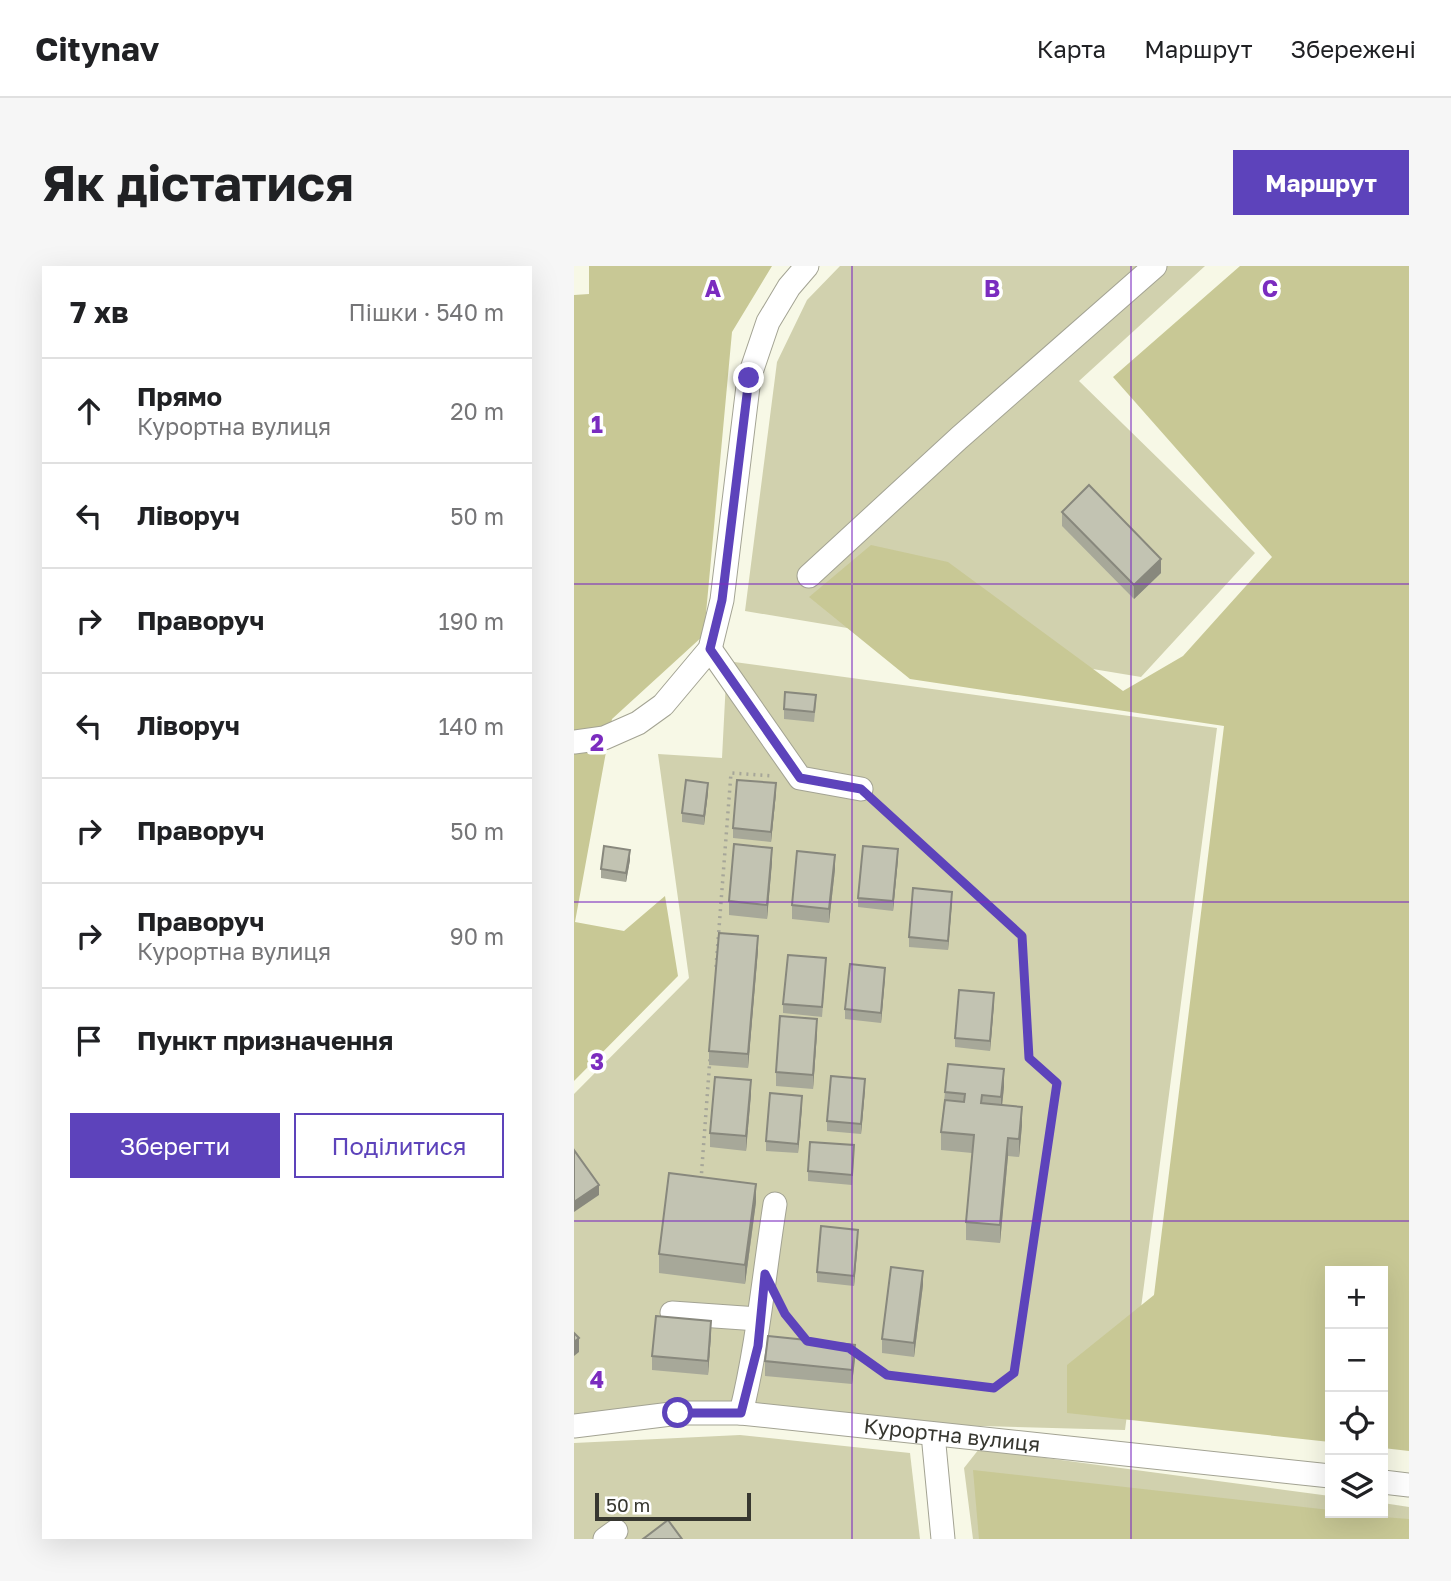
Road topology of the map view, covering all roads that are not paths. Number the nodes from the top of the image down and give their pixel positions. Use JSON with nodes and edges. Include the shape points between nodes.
{"nodes":[{"id":1,"x":807,"y":266,"type":"edge"},
{"id":2,"x":1155,"y":266,"type":"edge"},
{"id":3,"x":792,"y":276,"type":"edge"},
{"id":4,"x":809,"y":576,"type":"dead end"},
{"id":5,"x":710,"y":649,"type":"junction"},
{"id":6,"x":574,"y":741,"type":"edge"},
{"id":7,"x":861,"y":789,"type":"road end"},
{"id":8,"x":775,"y":1204,"type":"dead end"},
{"id":9,"x":672,"y":1313,"type":"dead end"},
{"id":10,"x":758,"y":1319,"type":"junction"},
{"id":11,"x":741,"y":1413,"type":"junction"},
{"id":12,"x":574,"y":1426,"type":"edge"},
{"id":13,"x":933,"y":1434,"type":"junction"},
{"id":14,"x":1325,"y":1475,"type":"edge"},
{"id":15,"x":1388,"y":1483,"type":"edge"},
{"id":16,"x":1409,"y":1485,"type":"edge"},
{"id":17,"x":943,"y":1539,"type":"edge"}],
"edges":[{"from":1,"to":3,"type":"street"},
{"from":2,"to":4,"type":"street"},
{"from":3,"to":5,"type":"street","via":[[768,322],[749,378],[722,600]]},
{"from":5,"to":6,"type":"street","via":[[663,705],[638,723],[604,738]]},
{"from":5,"to":7,"type":"street","via":[[800,778]]},
{"from":8,"to":10,"type":"street"},
{"from":9,"to":10,"type":"street"},
{"from":10,"to":11,"type":"street","via":[[758,1346]]},
{"from":11,"to":12,"type":"street","name":"Курортна вулиця","via":[[678,1413]]},
{"from":11,"to":13,"type":"street","name":"Курортна вулиця"},
{"from":13,"to":14,"type":"street","name":"Курортна вулиця"},
{"from":13,"to":17,"type":"street"},
{"from":15,"to":16,"type":"street"}]}
